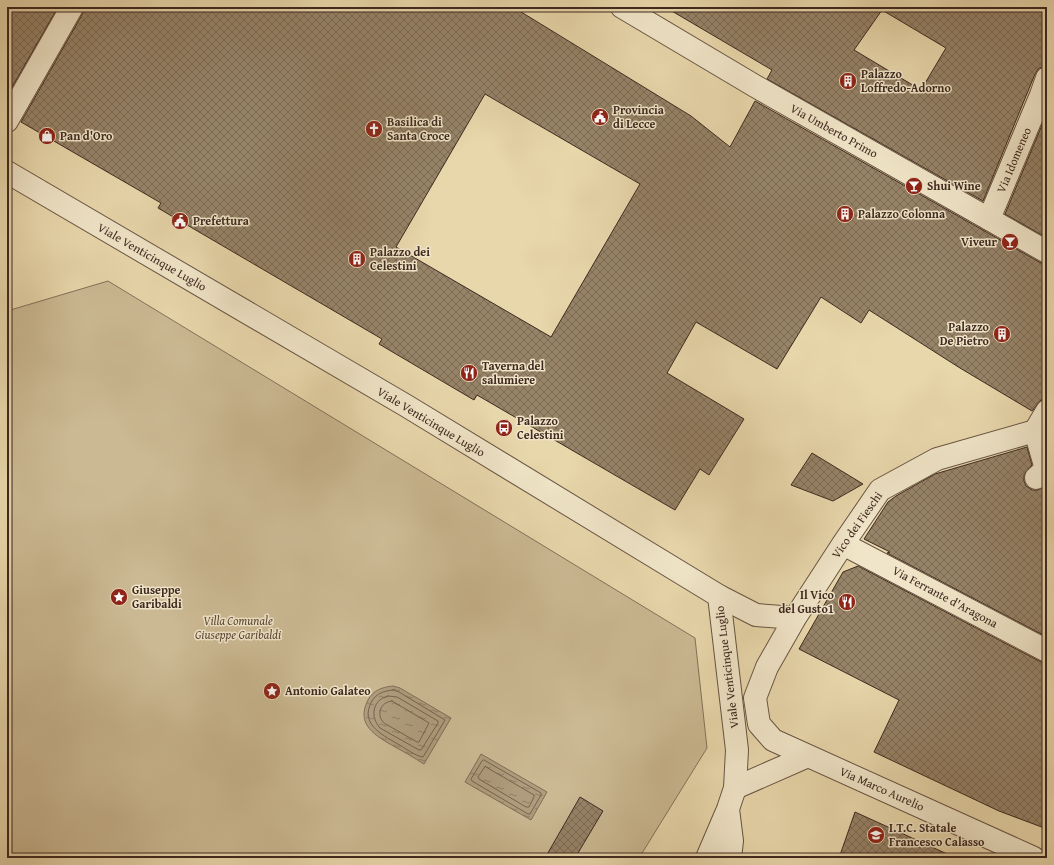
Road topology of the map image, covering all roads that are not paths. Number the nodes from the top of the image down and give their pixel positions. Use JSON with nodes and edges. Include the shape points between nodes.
{"nodes":[{"id":1,"x":72,"y":7,"type":"edge"},
{"id":2,"x":622,"y":7,"type":"edge"},
{"id":3,"x":1047,"y":78,"type":"edge"},
{"id":4,"x":7,"y":121,"type":"edge"},
{"id":5,"x":7,"y":173,"type":"edge"},
{"id":6,"x":989,"y":219,"type":"junction"},
{"id":7,"x":1047,"y":252,"type":"edge"},
{"id":8,"x":1047,"y":411,"type":"edge"},
{"id":9,"x":1035,"y":431,"type":"junction"},
{"id":10,"x":1036,"y":478,"type":"dead end"},
{"id":11,"x":843,"y":544,"type":"junction"},
{"id":12,"x":719,"y":596,"type":"junction"},
{"id":13,"x":795,"y":618,"type":"junction"},
{"id":14,"x":1047,"y":650,"type":"edge"},
{"id":15,"x":773,"y":740,"type":"joint"},
{"id":16,"x":808,"y":756,"type":"junction"},
{"id":17,"x":735,"y":788,"type":"junction"},
{"id":18,"x":728,"y":809,"type":"junction"},
{"id":19,"x":707,"y":858,"type":"edge"},
{"id":20,"x":730,"y":858,"type":"edge"},
{"id":21,"x":1034,"y":858,"type":"edge"}],
"edges":[{"from":1,"to":4,"type":"street"},
{"from":2,"to":6,"type":"street","name":"Via Umberto Primo"},
{"from":3,"to":6,"type":"street","name":"Via Idomeneo"},
{"from":5,"to":12,"type":"street","name":"Viale Venticinque Luglio","via":[[405,406]]},
{"from":6,"to":7,"type":"street","name":"Via Umberto Primo"},
{"from":8,"to":9,"type":"street"},
{"from":9,"to":10,"type":"street","via":[[1046,469]]},
{"from":9,"to":11,"type":"street","name":"Vico dei Fieschi","via":[[937,459],[880,490]]},
{"from":11,"to":13,"type":"street","name":"Vico dei Fieschi"},
{"from":11,"to":14,"type":"street","name":"Via Ferrante d'Aragona"},
{"from":12,"to":13,"type":"street","via":[[756,615]]},
{"from":12,"to":17,"type":"street","name":"Viale Venticinque Luglio","via":[[737,750]]},
{"from":13,"to":15,"type":"street","name":"Vico dei Fieschi","via":[[767,667],[755,698],[759,724]]},
{"from":15,"to":16,"type":"street","name":"Via Marco Aurelio"},
{"from":16,"to":17,"type":"street"},
{"from":16,"to":21,"type":"street","name":"Via Marco Aurelio"},
{"from":17,"to":18,"type":"street","name":"Viale Venticinque Luglio"},
{"from":18,"to":19,"type":"street","name":"Viale Venticinque Luglio"},
{"from":18,"to":20,"type":"street","via":[[732,841]]}]}
